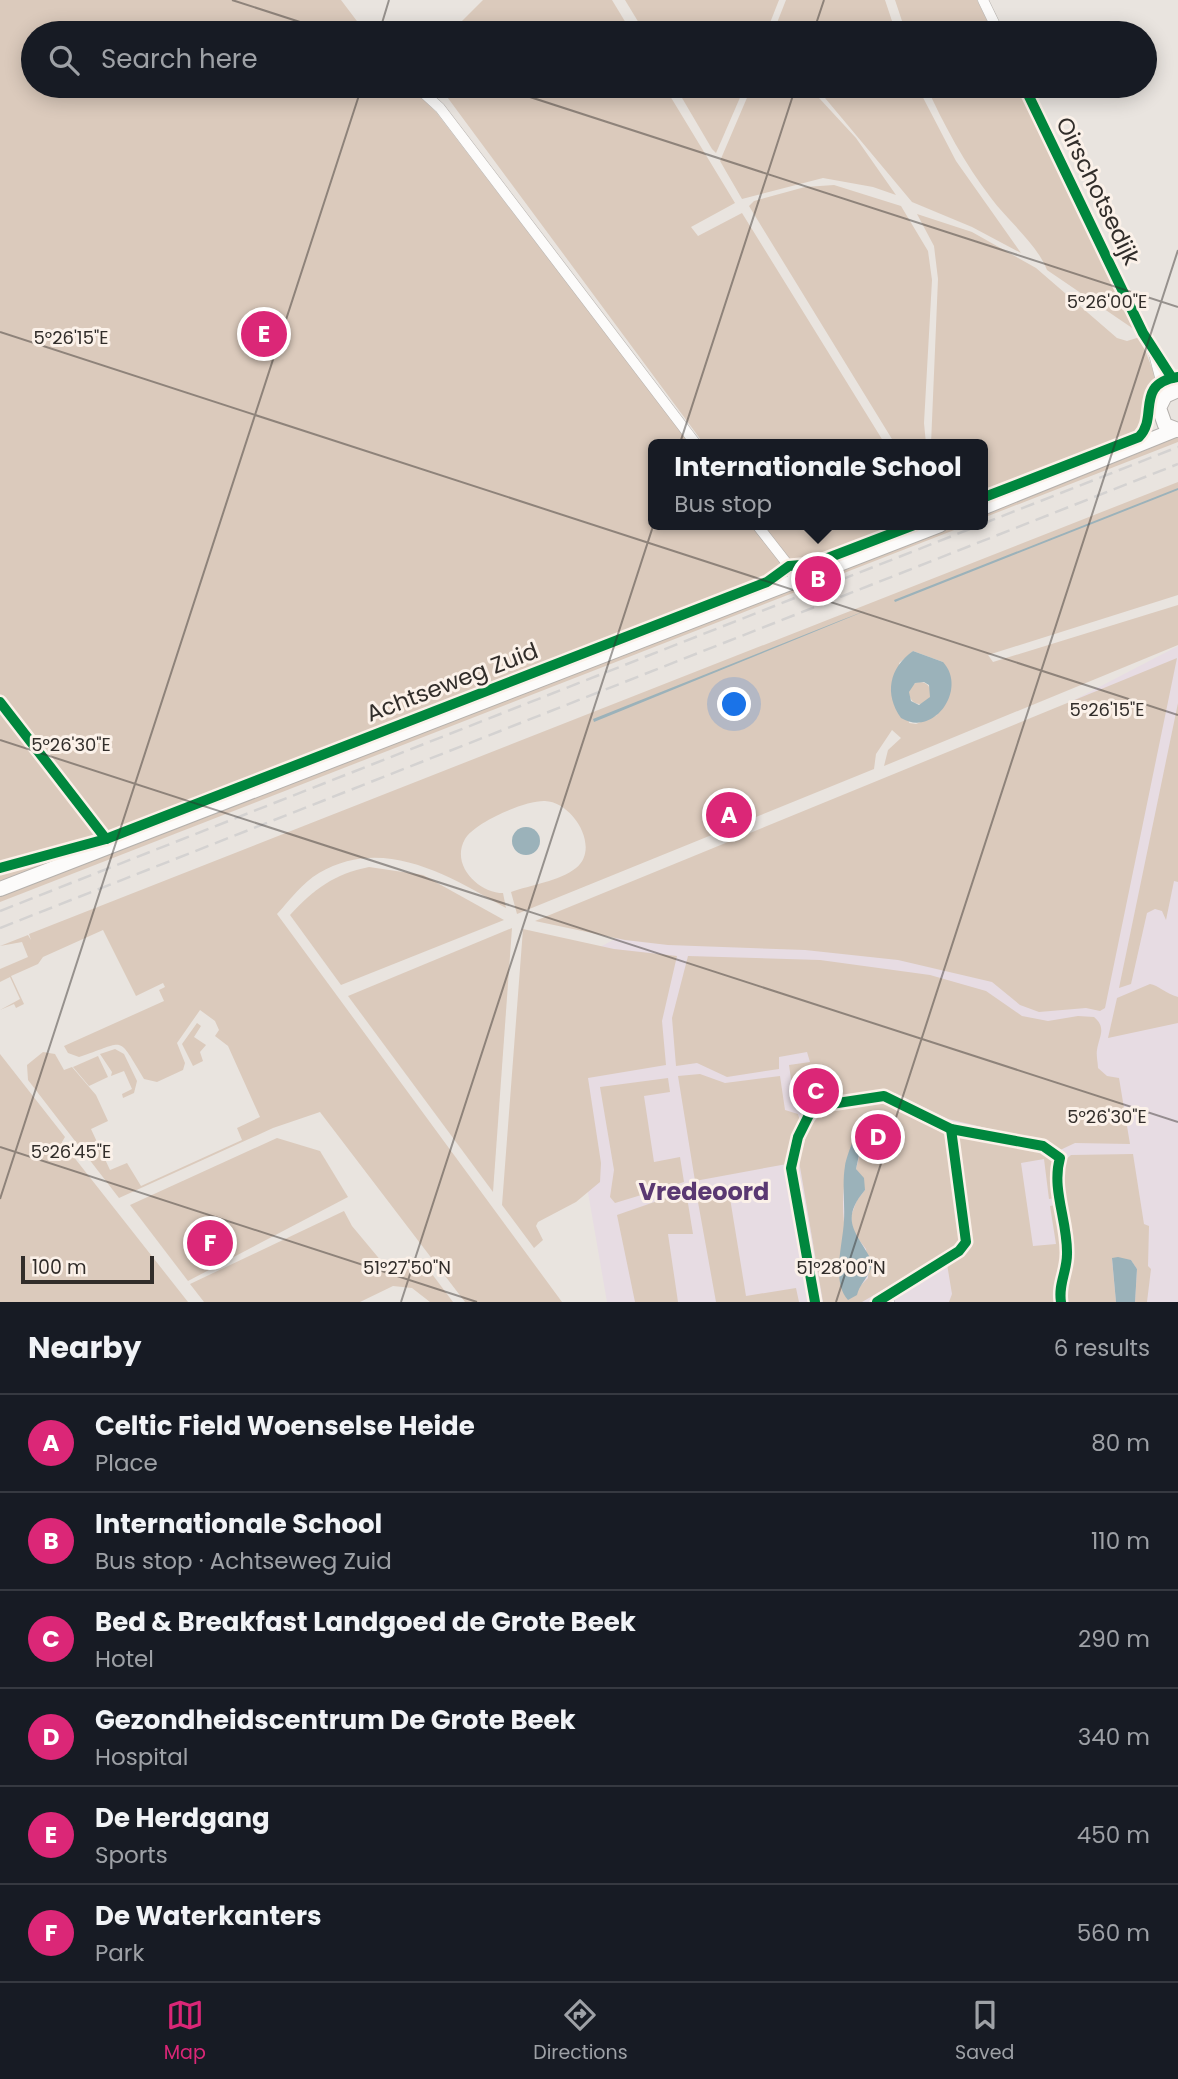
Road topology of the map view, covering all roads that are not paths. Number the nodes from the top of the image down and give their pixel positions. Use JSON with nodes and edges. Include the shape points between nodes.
{"nodes":[{"id":1,"x":983,"y":0,"type":"edge"},
{"id":2,"x":993,"y":21,"type":"edge"},
{"id":3,"x":429,"y":98,"type":"edge"},
{"id":4,"x":1030,"y":98,"type":"edge"},
{"id":5,"x":1154,"y":354,"type":"junction"},
{"id":6,"x":1174,"y":390,"type":"edge"},
{"id":7,"x":1159,"y":415,"type":"junction"},
{"id":8,"x":1177,"y":430,"type":"edge"},
{"id":9,"x":692,"y":439,"type":"edge"},
{"id":10,"x":1137,"y":447,"type":"junction"},
{"id":11,"x":988,"y":506,"type":"edge"},
{"id":12,"x":761,"y":530,"type":"edge"},
{"id":13,"x":927,"y":530,"type":"edge"},
{"id":14,"x":795,"y":581,"type":"junction"},
{"id":15,"x":0,"y":702,"type":"edge"},
{"id":16,"x":111,"y":846,"type":"junction"},
{"id":17,"x":0,"y":889,"type":"edge"}],
"edges":[{"from":1,"to":2,"type":"street"},
{"from":3,"to":9,"type":"street"},
{"from":4,"to":5,"type":"street","name":"Oirschotsedijk"},
{"from":5,"to":6,"type":"street","name":"Oirschotsedijk"},
{"from":5,"to":6,"type":"street","name":"Oirschotsedijk"},
{"from":6,"to":7,"type":"street"},
{"from":7,"to":8,"type":"street","via":[[1165,425]]},
{"from":7,"to":10,"type":"street"},
{"from":8,"to":10,"type":"street"},
{"from":10,"to":11,"type":"street"},
{"from":12,"to":14,"type":"street"},
{"from":13,"to":14,"type":"street","name":"Achtseweg Zuid"},
{"from":14,"to":16,"type":"street","name":"Achtseweg Zuid"},
{"from":15,"to":16,"type":"street"},
{"from":16,"to":17,"type":"street","name":"Achtseweg Zuid"}]}
